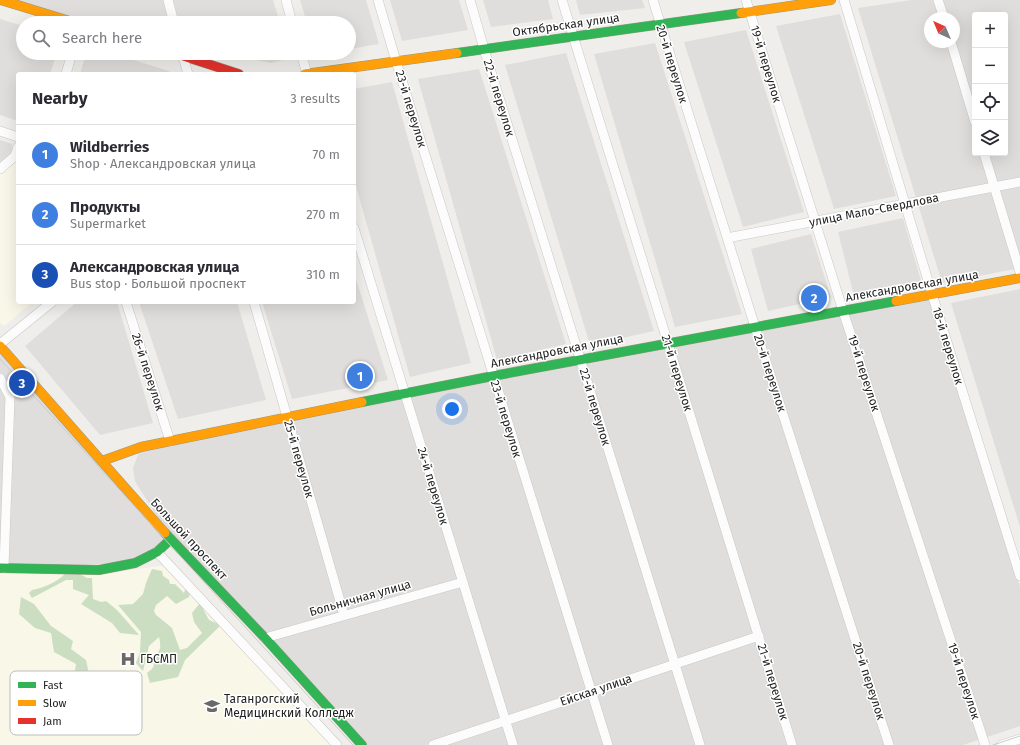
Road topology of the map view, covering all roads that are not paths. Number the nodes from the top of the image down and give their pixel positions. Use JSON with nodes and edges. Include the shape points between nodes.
{"nodes":[{"id":1,"x":1,"y":0,"type":"edge"},
{"id":2,"x":168,"y":0,"type":"edge"},
{"id":3,"x":286,"y":0,"type":"edge"},
{"id":4,"x":378,"y":0,"type":"edge"},
{"id":5,"x":470,"y":0,"type":"edge"},
{"id":6,"x":562,"y":0,"type":"edge"},
{"id":7,"x":653,"y":0,"type":"edge"},
{"id":8,"x":746,"y":0,"type":"edge"},
{"id":9,"x":831,"y":0,"type":"edge"},
{"id":10,"x":844,"y":0,"type":"edge"},
{"id":11,"x":938,"y":0,"type":"edge"},
{"id":12,"x":750,"y":11,"type":"junction"},
{"id":13,"x":942,"y":12,"type":"edge"},
{"id":14,"x":53,"y":16,"type":"edge"},
{"id":15,"x":172,"y":16,"type":"edge"},
{"id":16,"x":290,"y":16,"type":"edge"},
{"id":17,"x":660,"y":24,"type":"junction"},
{"id":18,"x":572,"y":36,"type":"junction"},
{"id":19,"x":953,"y":48,"type":"edge"},
{"id":20,"x":484,"y":49,"type":"junction"},
{"id":21,"x":70,"y":60,"type":"edge"},
{"id":22,"x":182,"y":60,"type":"edge"},
{"id":23,"x":198,"y":60,"type":"edge"},
{"id":24,"x":303,"y":60,"type":"edge"},
{"id":25,"x":396,"y":61,"type":"junction"},
{"id":26,"x":67,"y":72,"type":"edge"},
{"id":27,"x":187,"y":72,"type":"edge"},
{"id":28,"x":233,"y":72,"type":"edge"},
{"id":29,"x":306,"y":72,"type":"edge"},
{"id":30,"x":320,"y":72,"type":"edge"},
{"id":31,"x":974,"y":120,"type":"edge"},
{"id":32,"x":0,"y":131,"type":"edge"},
{"id":33,"x":16,"y":136,"type":"edge"},
{"id":34,"x":16,"y":153,"type":"edge"},
{"id":35,"x":985,"y":156,"type":"edge"},
{"id":36,"x":0,"y":169,"type":"edge"},
{"id":37,"x":1020,"y":182,"type":"edge"},
{"id":38,"x":994,"y":187,"type":"junction"},
{"id":39,"x":905,"y":204,"type":"junction"},
{"id":40,"x":815,"y":221,"type":"junction"},
{"id":41,"x":356,"y":234,"type":"edge"},
{"id":42,"x":727,"y":238,"type":"junction"},
{"id":43,"x":1020,"y":272,"type":"edge"},
{"id":44,"x":1020,"y":278,"type":"edge"},
{"id":45,"x":932,"y":294,"type":"junction"},
{"id":46,"x":50,"y":304,"type":"edge"},
{"id":47,"x":127,"y":304,"type":"edge"},
{"id":48,"x":255,"y":304,"type":"edge"},
{"id":49,"x":843,"y":311,"type":"junction"},
{"id":50,"x":755,"y":327,"type":"junction"},
{"id":51,"x":668,"y":343,"type":"junction"},
{"id":52,"x":0,"y":345,"type":"edge"},
{"id":53,"x":580,"y":359,"type":"junction"},
{"id":54,"x":493,"y":376,"type":"junction"},
{"id":55,"x":0,"y":378,"type":"edge"},
{"id":56,"x":405,"y":393,"type":"junction"},
{"id":57,"x":287,"y":417,"type":"junction"},
{"id":58,"x":170,"y":441,"type":"junction"},
{"id":59,"x":102,"y":461,"type":"junction"},
{"id":60,"x":171,"y":539,"type":"junction"},
{"id":61,"x":157,"y":552,"type":"junction"},
{"id":62,"x":2,"y":568,"type":"edge"},
{"id":63,"x":1020,"y":576,"type":"edge"},
{"id":64,"x":463,"y":582,"type":"junction"},
{"id":65,"x":344,"y":615,"type":"junction"},
{"id":66,"x":759,"y":636,"type":"junction"},
{"id":67,"x":264,"y":638,"type":"junction"},
{"id":68,"x":675,"y":664,"type":"junction"},
{"id":69,"x":591,"y":692,"type":"junction"},
{"id":70,"x":505,"y":721,"type":"junction"},
{"id":71,"x":1020,"y":739,"type":"edge"},
{"id":72,"x":337,"y":745,"type":"edge"},
{"id":73,"x":362,"y":745,"type":"edge"},
{"id":74,"x":433,"y":745,"type":"edge"},
{"id":75,"x":513,"y":745,"type":"edge"},
{"id":76,"x":608,"y":745,"type":"edge"},
{"id":77,"x":700,"y":745,"type":"edge"},
{"id":78,"x":792,"y":745,"type":"edge"},
{"id":79,"x":889,"y":745,"type":"edge"},
{"id":80,"x":985,"y":745,"type":"edge"},
{"id":81,"x":1001,"y":745,"type":"edge"}],
"edges":[{"from":1,"to":14,"type":"main road"},
{"from":2,"to":15,"type":"street"},
{"from":3,"to":16,"type":"street"},
{"from":4,"to":25,"type":"street","name":"23-й переулок"},
{"from":5,"to":20,"type":"street","name":"22-й переулок"},
{"from":6,"to":18,"type":"street","name":"21-й переулок"},
{"from":7,"to":17,"type":"street","name":"20-й переулок"},
{"from":8,"to":12,"type":"street","name":"19-й переулок"},
{"from":9,"to":12,"type":"main road","name":"Октябрьская улица"},
{"from":10,"to":39,"type":"street","name":"18-й переулок"},
{"from":11,"to":13,"type":"street"},
{"from":12,"to":17,"type":"main road","name":"Октябрьская улица"},
{"from":12,"to":40,"type":"street","name":"19-й переулок"},
{"from":17,"to":18,"type":"main road","name":"Октябрьская улица"},
{"from":17,"to":42,"type":"street","name":"20-й переулок"},
{"from":18,"to":20,"type":"main road","name":"Октябрьская улица"},
{"from":18,"to":51,"type":"street","name":"21-й переулок"},
{"from":19,"to":31,"type":"street"},
{"from":20,"to":25,"type":"main road","name":"Октябрьская улица"},
{"from":20,"to":53,"type":"street","name":"22-й переулок"},
{"from":21,"to":26,"type":"street"},
{"from":22,"to":27,"type":"street"},
{"from":23,"to":28,"type":"main road"},
{"from":24,"to":29,"type":"street"},
{"from":25,"to":30,"type":"main road","name":"Октябрьская улица"},
{"from":25,"to":54,"type":"street","name":"23-й переулок"},
{"from":32,"to":33,"type":"street"},
{"from":34,"to":36,"type":"street"},
{"from":35,"to":38,"type":"street"},
{"from":37,"to":38,"type":"street","name":"улица Мало-Свердлова"},
{"from":38,"to":39,"type":"street","name":"улица Мало-Свердлова"},
{"from":38,"to":43,"type":"street"},
{"from":39,"to":40,"type":"street","name":"улица Мало-Свердлова"},
{"from":39,"to":45,"type":"street","name":"18-й переулок"},
{"from":40,"to":42,"type":"street","name":"улица Мало-Свердлова"},
{"from":40,"to":49,"type":"street","name":"19-й переулок"},
{"from":41,"to":56,"type":"street","name":"24-й переулок"},
{"from":42,"to":50,"type":"street","name":"20-й переулок"},
{"from":44,"to":45,"type":"main road","name":"Александровская улица"},
{"from":45,"to":49,"type":"main road","name":"Александровская улица"},
{"from":45,"to":63,"type":"street","name":"18-й переулок"},
{"from":46,"to":52,"type":"street"},
{"from":47,"to":58,"type":"street","name":"26-й переулок"},
{"from":48,"to":57,"type":"street","name":"25-й переулок"},
{"from":49,"to":50,"type":"main road","name":"Александровская улица"},
{"from":49,"to":80,"type":"street","name":"19-й переулок"},
{"from":50,"to":51,"type":"main road","name":"Александровская улица"},
{"from":50,"to":79,"type":"street","name":"20-й переулок"},
{"from":51,"to":53,"type":"main road","name":"Александровская улица"},
{"from":51,"to":66,"type":"street","name":"21-й переулок"},
{"from":52,"to":59,"type":"main road","name":"Большой проспект"},
{"from":53,"to":54,"type":"main road","name":"Александровская улица"},
{"from":53,"to":68,"type":"street","name":"22-й переулок"},
{"from":54,"to":56,"type":"main road","name":"Александровская улица"},
{"from":54,"to":69,"type":"street","name":"23-й переулок"},
{"from":55,"to":62,"type":"street","via":[[10,397]]},
{"from":56,"to":57,"type":"main road","name":"Александровская улица"},
{"from":56,"to":64,"type":"street","name":"24-й переулок"},
{"from":57,"to":58,"type":"main road","name":"Александровская улица"},
{"from":57,"to":65,"type":"street","name":"25-й переулок"},
{"from":58,"to":59,"type":"main road","name":"Александровская улица","via":[[141,447]]},
{"from":59,"to":60,"type":"main road","name":"Большой проспект"},
{"from":60,"to":61,"type":"main road"},
{"from":60,"to":67,"type":"main road","name":"Большой проспект"},
{"from":61,"to":62,"type":"main road","via":[[135,563],[98,570]]},
{"from":61,"to":72,"type":"street"},
{"from":64,"to":65,"type":"street","name":"Больничная улица"},
{"from":64,"to":70,"type":"street","name":"24-й переулок"},
{"from":65,"to":67,"type":"street","name":"Больничная улица"},
{"from":66,"to":68,"type":"street","name":"Ейская улица"},
{"from":66,"to":78,"type":"street","name":"21-й переулок"},
{"from":67,"to":73,"type":"main road","name":"Большой проспект"},
{"from":68,"to":69,"type":"street","name":"Ейская улица"},
{"from":68,"to":77,"type":"street","name":"22-й переулок"},
{"from":69,"to":70,"type":"street","name":"Ейская улица"},
{"from":69,"to":76,"type":"street","name":"23-й переулок"},
{"from":70,"to":74,"type":"street","name":"Ейская улица"},
{"from":70,"to":75,"type":"street","name":"24-й переулок"},
{"from":71,"to":81,"type":"street"}]}
